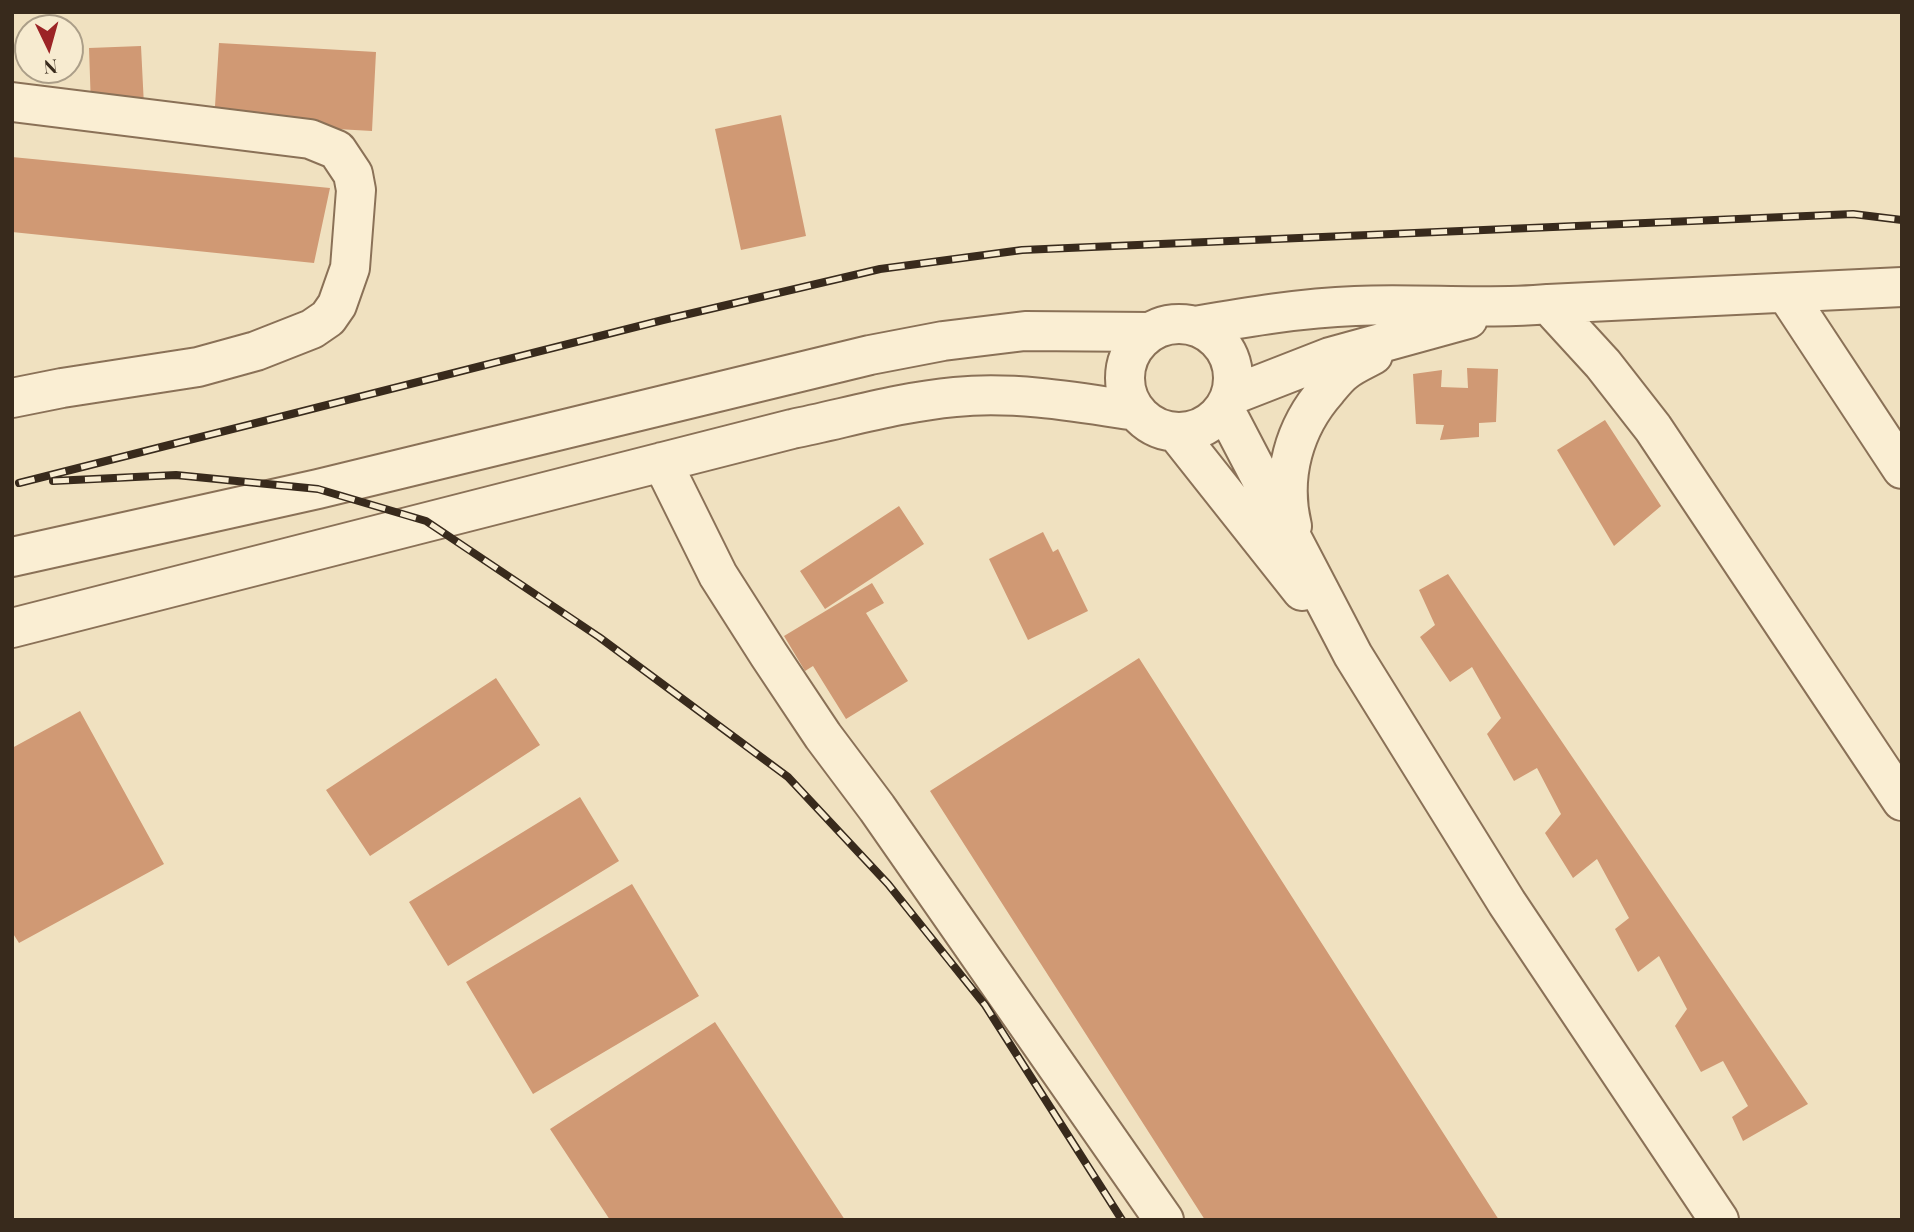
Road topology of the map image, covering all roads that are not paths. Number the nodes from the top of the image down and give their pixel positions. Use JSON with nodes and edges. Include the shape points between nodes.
{"nodes":[{"id":1,"x":12,"y":102,"type":"edge"},
{"id":2,"x":1902,"y":287,"type":"edge"},
{"id":3,"x":1786,"y":293,"type":"junction"},
{"id":4,"x":1548,"y":304,"type":"junction"},
{"id":5,"x":1507,"y":308,"type":"junction"},
{"id":6,"x":1195,"y":326,"type":"junction"},
{"id":7,"x":1150,"y":332,"type":"junction"},
{"id":8,"x":1417,"y":332,"type":"junction"},
{"id":9,"x":12,"y":398,"type":"edge"},
{"id":10,"x":1227,"y":402,"type":"junction"},
{"id":11,"x":1136,"y":411,"type":"junction"},
{"id":12,"x":1175,"y":432,"type":"junction"},
{"id":13,"x":662,"y":462,"type":"junction"},
{"id":14,"x":1902,"y":469,"type":"edge"},
{"id":15,"x":1302,"y":554,"type":"junction"},
{"id":16,"x":12,"y":557,"type":"edge"},
{"id":17,"x":12,"y":628,"type":"edge"},
{"id":18,"x":1353,"y":655,"type":"junction"},
{"id":19,"x":1902,"y":801,"type":"edge"},
{"id":20,"x":1164,"y":1220,"type":"edge"},
{"id":21,"x":1719,"y":1220,"type":"edge"}],
"edges":[{"from":1,"to":9,"type":"street","via":[[310,139],[337,150],[353,174],[356,190],[350,268],[337,305],[312,329],[198,367]]},
{"from":2,"to":3,"type":"street"},
{"from":3,"to":4,"type":"street"},
{"from":3,"to":14,"type":"street"},
{"from":4,"to":5,"type":"street"},
{"from":4,"to":19,"type":"street","via":[[1653,428]]},
{"from":5,"to":6,"type":"street","via":[[1356,306]]},
{"from":5,"to":8,"type":"street"},
{"from":6,"to":7,"type":"street","via":[[1172,324]]},
{"from":6,"to":10,"type":"street","via":[[1209,331],[1228,353],[1234,375]]},
{"from":7,"to":11,"type":"street","via":[[1131,352],[1125,371],[1127,392]]},
{"from":7,"to":16,"type":"street","via":[[1025,331],[870,355],[318,489]]},
{"from":8,"to":10,"type":"street","via":[[1330,357]]},
{"from":8,"to":15,"type":"street","via":[[1343,372],[1311,408],[1301,427],[1290,461],[1287,496]]},
{"from":10,"to":12,"type":"street","via":[[1205,425]]},
{"from":10,"to":15,"type":"street"},
{"from":11,"to":12,"type":"street","via":[[1153,425]]},
{"from":11,"to":13,"type":"street","via":[[1031,397],[956,396],[792,429]]},
{"from":12,"to":18,"type":"street"},
{"from":13,"to":17,"type":"street"},
{"from":13,"to":20,"type":"street","via":[[718,575],[769,655]]},
{"from":15,"to":18,"type":"street"},
{"from":18,"to":21,"type":"street","via":[[1507,903]]}]}
